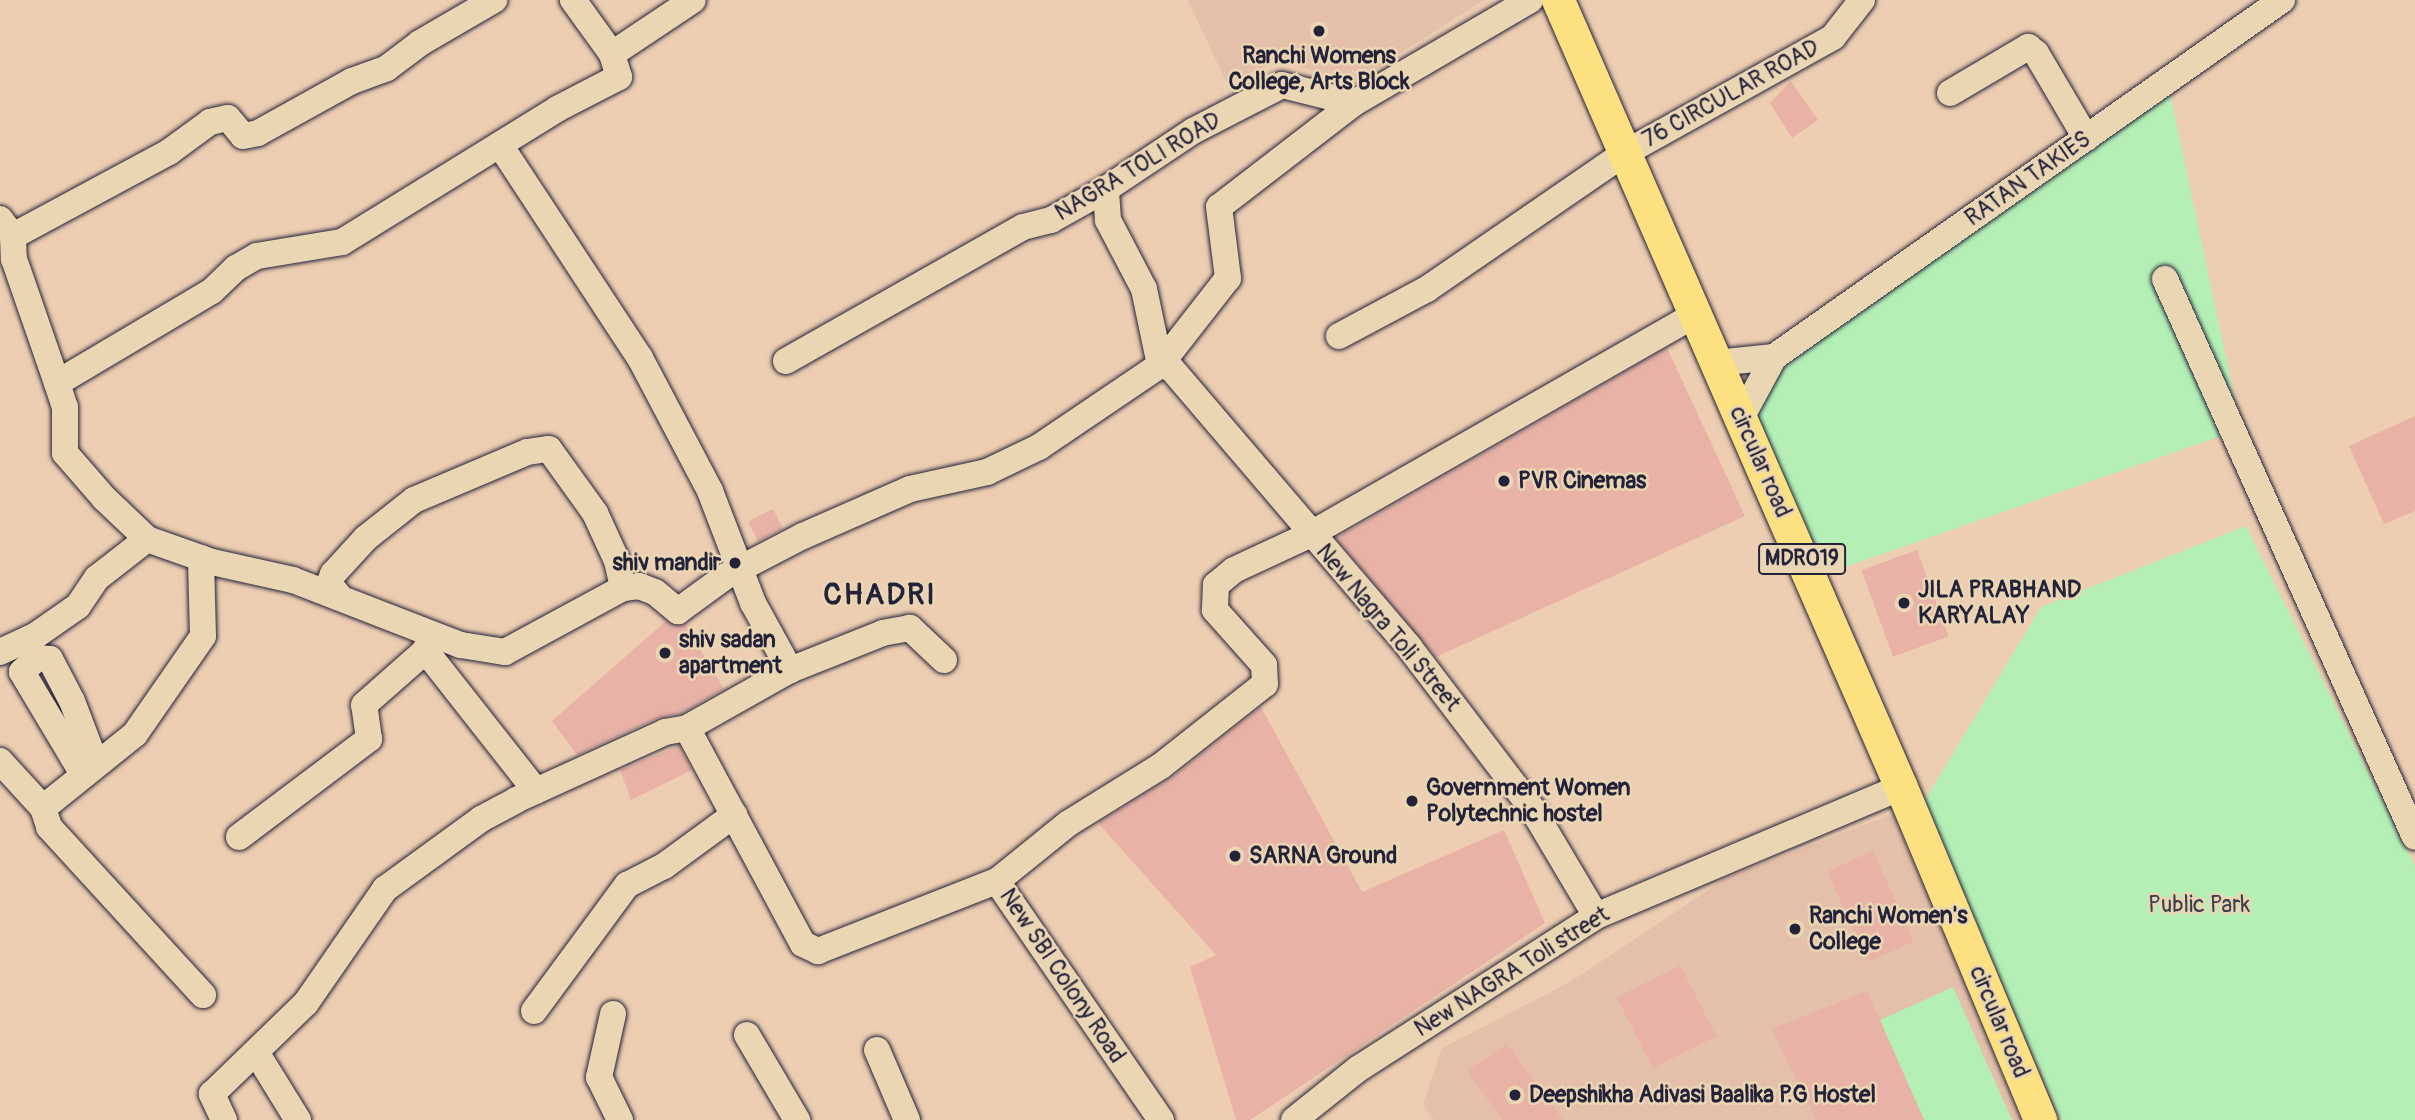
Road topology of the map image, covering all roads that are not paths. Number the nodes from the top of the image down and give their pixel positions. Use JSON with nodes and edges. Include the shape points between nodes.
{"nodes":[{"id":1,"x":494,"y":0,"type":"edge"},
{"id":2,"x":573,"y":0,"type":"edge"},
{"id":3,"x":694,"y":0,"type":"edge"},
{"id":4,"x":1530,"y":0,"type":"edge"},
{"id":5,"x":1558,"y":0,"type":"edge"},
{"id":6,"x":1862,"y":0,"type":"edge"},
{"id":7,"x":2282,"y":0,"type":"edge"},
{"id":8,"x":612,"y":54,"type":"junction"},
{"id":9,"x":1950,"y":93,"type":"dead end"},
{"id":10,"x":1354,"y":103,"type":"junction"},
{"id":11,"x":2086,"y":138,"type":"junction"},
{"id":12,"x":500,"y":145,"type":"junction"},
{"id":13,"x":1625,"y":153,"type":"junction"},
{"id":14,"x":1106,"y":189,"type":"junction"},
{"id":15,"x":6,"y":227,"type":"edge"},
{"id":16,"x":2165,"y":279,"type":"dead end"},
{"id":17,"x":1694,"y":315,"type":"junction"},
{"id":18,"x":1339,"y":336,"type":"dead end"},
{"id":19,"x":1774,"y":357,"type":"junction"},
{"id":20,"x":786,"y":360,"type":"dead end"},
{"id":21,"x":1716,"y":363,"type":"junction"},
{"id":22,"x":1166,"y":366,"type":"junction"},
{"id":23,"x":57,"y":383,"type":"junction"},
{"id":24,"x":1741,"y":418,"type":"junction"},
{"id":25,"x":1309,"y":535,"type":"junction"},
{"id":26,"x":147,"y":539,"type":"junction"},
{"id":27,"x":201,"y":558,"type":"junction"},
{"id":28,"x":740,"y":568,"type":"junction"},
{"id":29,"x":623,"y":589,"type":"junction"},
{"id":30,"x":340,"y":597,"type":"junction"},
{"id":31,"x":433,"y":644,"type":"junction"},
{"id":32,"x":0,"y":652,"type":"edge"},
{"id":33,"x":944,"y":660,"type":"dead end"},
{"id":34,"x":790,"y":670,"type":"junction"},
{"id":35,"x":687,"y":728,"type":"junction"},
{"id":36,"x":0,"y":761,"type":"edge"},
{"id":37,"x":1901,"y":787,"type":"junction"},
{"id":38,"x":536,"y":791,"type":"junction"},
{"id":39,"x":43,"y":808,"type":"junction"},
{"id":40,"x":734,"y":815,"type":"junction"},
{"id":41,"x":239,"y":837,"type":"dead end"},
{"id":42,"x":2415,"y":837,"type":"edge"},
{"id":43,"x":997,"y":880,"type":"junction"},
{"id":44,"x":1596,"y":916,"type":"junction"},
{"id":45,"x":203,"y":995,"type":"dead end"},
{"id":46,"x":534,"y":1011,"type":"dead end"},
{"id":47,"x":613,"y":1014,"type":"dead end"},
{"id":48,"x":747,"y":1035,"type":"dead end"},
{"id":49,"x":877,"y":1050,"type":"dead end"},
{"id":50,"x":256,"y":1052,"type":"junction"},
{"id":51,"x":224,"y":1120,"type":"edge"},
{"id":52,"x":298,"y":1120,"type":"edge"},
{"id":53,"x":620,"y":1120,"type":"edge"},
{"id":54,"x":797,"y":1120,"type":"edge"},
{"id":55,"x":906,"y":1120,"type":"edge"},
{"id":56,"x":1161,"y":1120,"type":"edge"},
{"id":57,"x":1294,"y":1120,"type":"edge"},
{"id":58,"x":2040,"y":1120,"type":"edge"}],
"edges":[{"from":1,"to":15,"type":"street","via":[[387,68],[352,81],[258,132],[243,136],[228,118],[210,122],[169,152]]},
{"from":2,"to":8,"type":"street"},
{"from":3,"to":8,"type":"street"},
{"from":4,"to":10,"type":"street"},
{"from":5,"to":13,"type":"main road","name":"circular road","number":"MDR019"},
{"from":6,"to":13,"type":"street","name":"76 CIRCULAR ROAD","via":[[1833,37]]},
{"from":7,"to":11,"type":"street","name":"RATAN TAKIES"},
{"from":8,"to":12,"type":"street","via":[[619,77]]},
{"from":9,"to":11,"type":"street","via":[[2028,47],[2036,53]]},
{"from":10,"to":14,"type":"street","name":"NAGRA TOLI ROAD","via":[[1282,85],[1193,131]]},
{"from":10,"to":22,"type":"street","via":[[1219,207],[1228,278]]},
{"from":11,"to":19,"type":"street","name":"RATAN TAKIES"},
{"from":12,"to":23,"type":"street","via":[[342,242],[257,256],[212,291]]},
{"from":12,"to":28,"type":"street","via":[[640,358],[710,491]]},
{"from":13,"to":17,"type":"main road","name":"circular road","number":"MDR019"},
{"from":13,"to":18,"type":"street","name":"76 CIRCULAR ROAD","via":[[1427,289]]},
{"from":14,"to":20,"type":"street","name":"NAGRA TOLI ROAD","via":[[1051,220],[1023,227]]},
{"from":14,"to":22,"type":"street","via":[[1108,220],[1144,289]]},
{"from":15,"to":23,"type":"street"},
{"from":16,"to":42,"type":"street"},
{"from":17,"to":21,"type":"main road","name":"circular road","number":"MDR019"},
{"from":17,"to":25,"type":"street","name":"New Nagra Toli Street"},
{"from":19,"to":21,"type":"street","name":"RATAN TAKIES"},
{"from":19,"to":24,"type":"street","name":"RATAN TAKIES"},
{"from":21,"to":24,"type":"main road","name":"circular road","number":"MDR019"},
{"from":22,"to":25,"type":"street"},
{"from":22,"to":28,"type":"street","via":[[1039,447],[988,472],[910,489]]},
{"from":23,"to":26,"type":"street","via":[[65,407],[65,453]]},
{"from":24,"to":37,"type":"main road","name":"circular road","number":"MDR019"},
{"from":25,"to":43,"type":"street","name":"New SBI Colony Road","via":[[1234,570],[1216,586],[1215,610],[1264,665],[1265,684],[1250,701],[1161,766],[1069,823]]},
{"from":25,"to":44,"type":"street","name":"New Nagra Toli Street","via":[[1409,646],[1465,719],[1533,810]]},
{"from":26,"to":27,"type":"street"},
{"from":26,"to":32,"type":"street","via":[[97,578],[78,606],[36,636]]},
{"from":27,"to":30,"type":"street"},
{"from":27,"to":39,"type":"street","via":[[203,636],[135,734]]},
{"from":28,"to":29,"type":"street","via":[[678,611],[655,592],[639,586]]},
{"from":28,"to":34,"type":"street"},
{"from":29,"to":30,"type":"street","via":[[617,561],[595,513],[549,449],[527,452],[414,500],[366,538],[333,574],[329,584]]},
{"from":29,"to":31,"type":"street","via":[[505,652]]},
{"from":30,"to":31,"type":"street"},
{"from":31,"to":38,"type":"street"},
{"from":31,"to":41,"type":"street","via":[[364,705],[369,739]]},
{"from":33,"to":34,"type":"street","via":[[909,628]]},
{"from":34,"to":35,"type":"street"},
{"from":35,"to":38,"type":"street","via":[[665,732]]},
{"from":35,"to":40,"type":"street"},
{"from":36,"to":39,"type":"street"},
{"from":37,"to":44,"type":"street","name":"New NAGRA Toli street"},
{"from":37,"to":58,"type":"main road","name":"circular road","number":"MDR019"},
{"from":38,"to":50,"type":"street","via":[[481,819],[385,889],[336,964]]},
{"from":39,"to":45,"type":"street","via":[[49,827]]},
{"from":40,"to":43,"type":"street","via":[[803,944],[818,951]]},
{"from":40,"to":46,"type":"street","via":[[664,866],[627,886]]},
{"from":43,"to":56,"type":"street","name":"New SBI Colony Road"},
{"from":44,"to":57,"type":"street","name":"New NAGRA Toli street","via":[[1358,1069]]},
{"from":47,"to":53,"type":"street","via":[[599,1077]]},
{"from":48,"to":54,"type":"street"},
{"from":49,"to":55,"type":"street"},
{"from":50,"to":51,"type":"street","via":[[212,1094]]},
{"from":50,"to":52,"type":"street"}]}
